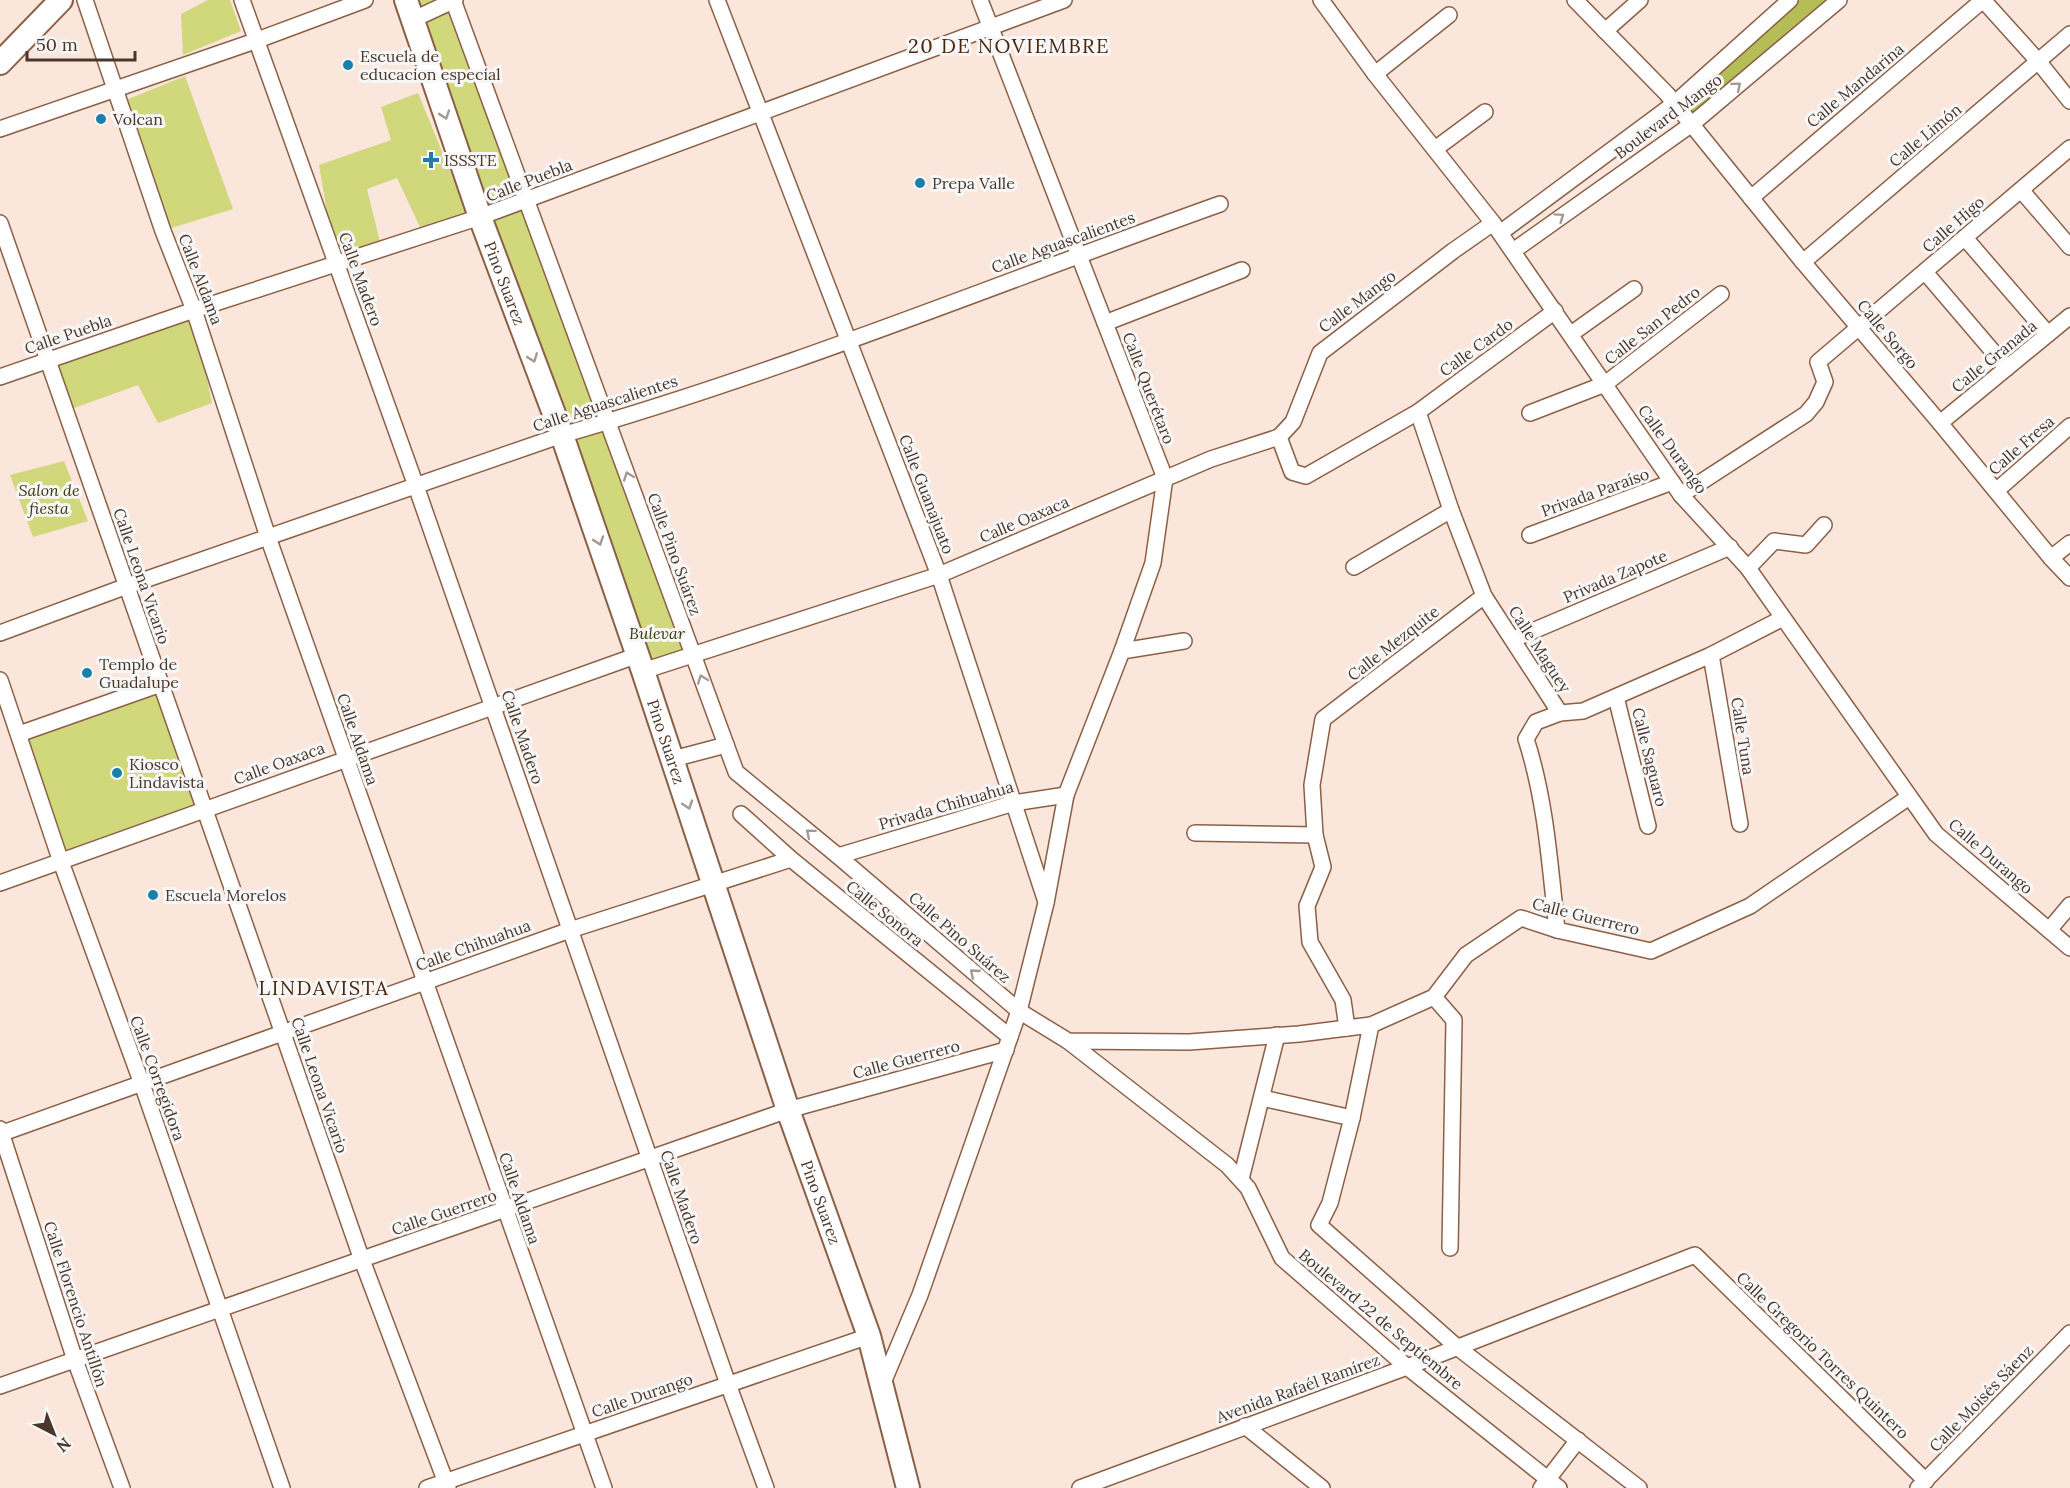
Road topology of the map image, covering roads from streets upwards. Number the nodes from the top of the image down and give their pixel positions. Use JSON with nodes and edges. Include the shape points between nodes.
{"nodes":[{"id":1,"x":61,"y":0,"type":"edge"},
{"id":2,"x":85,"y":0,"type":"edge"},
{"id":3,"x":242,"y":0,"type":"edge"},
{"id":4,"x":365,"y":0,"type":"edge"},
{"id":5,"x":454,"y":0,"type":"edge"},
{"id":6,"x":717,"y":0,"type":"edge"},
{"id":7,"x":980,"y":0,"type":"edge"},
{"id":8,"x":1064,"y":0,"type":"edge"},
{"id":9,"x":1321,"y":0,"type":"edge"},
{"id":10,"x":1575,"y":0,"type":"edge"},
{"id":11,"x":1640,"y":0,"type":"edge"},
{"id":12,"x":1790,"y":0,"type":"edge"},
{"id":13,"x":1839,"y":0,"type":"edge"},
{"id":14,"x":1983,"y":0,"type":"edge"},
{"id":15,"x":409,"y":10,"type":"edge"},
{"id":16,"x":1449,"y":15,"type":"dead end"},
{"id":17,"x":991,"y":27,"type":"junction"},
{"id":18,"x":1605,"y":31,"type":"junction"},
{"id":19,"x":2070,"y":34,"type":"edge"},
{"id":20,"x":255,"y":41,"type":"junction"},
{"id":21,"x":2038,"y":61,"type":"junction"},
{"id":22,"x":0,"y":63,"type":"edge"},
{"id":23,"x":1375,"y":74,"type":"junction"},
{"id":24,"x":116,"y":88,"type":"junction"},
{"id":25,"x":2070,"y":101,"type":"edge"},
{"id":26,"x":1678,"y":107,"type":"junction"},
{"id":27,"x":761,"y":112,"type":"junction"},
{"id":28,"x":1485,"y":112,"type":"dead end"},
{"id":29,"x":1692,"y":124,"type":"junction"},
{"id":30,"x":0,"y":129,"type":"edge"},
{"id":31,"x":2070,"y":148,"type":"edge"},
{"id":32,"x":1435,"y":149,"type":"junction"},
{"id":33,"x":2021,"y":190,"type":"junction"},
{"id":34,"x":1751,"y":198,"type":"junction"},
{"id":35,"x":526,"y":200,"type":"junction"},
{"id":36,"x":1220,"y":204,"type":"dead end"},
{"id":37,"x":480,"y":217,"type":"junction"},
{"id":38,"x":0,"y":223,"type":"edge"},
{"id":39,"x":1497,"y":228,"type":"junction"},
{"id":40,"x":1965,"y":238,"type":"junction"},
{"id":41,"x":2070,"y":247,"type":"edge"},
{"id":42,"x":1513,"y":251,"type":"junction"},
{"id":43,"x":1079,"y":254,"type":"junction"},
{"id":44,"x":1803,"y":262,"type":"junction"},
{"id":45,"x":336,"y":264,"type":"junction"},
{"id":46,"x":1242,"y":270,"type":"dead end"},
{"id":47,"x":1925,"y":272,"type":"junction"},
{"id":48,"x":1634,"y":289,"type":"dead end"},
{"id":49,"x":1721,"y":294,"type":"dead end"},
{"id":50,"x":194,"y":310,"type":"junction"},
{"id":51,"x":1555,"y":312,"type":"junction"},
{"id":52,"x":2070,"y":316,"type":"edge"},
{"id":53,"x":1105,"y":323,"type":"junction"},
{"id":54,"x":1860,"y":329,"type":"junction"},
{"id":55,"x":1571,"y":334,"type":"junction"},
{"id":56,"x":2048,"y":334,"type":"junction"},
{"id":57,"x":849,"y":342,"type":"junction"},
{"id":58,"x":48,"y":360,"type":"junction"},
{"id":59,"x":2007,"y":368,"type":"junction"},
{"id":60,"x":0,"y":377,"type":"edge"},
{"id":61,"x":1605,"y":384,"type":"junction"},
{"id":62,"x":1418,"y":412,"type":"junction"},
{"id":63,"x":1530,"y":413,"type":"dead end"},
{"id":64,"x":608,"y":422,"type":"junction"},
{"id":65,"x":1940,"y":423,"type":"junction"},
{"id":66,"x":2070,"y":426,"type":"edge"},
{"id":67,"x":562,"y":435,"type":"junction"},
{"id":68,"x":1279,"y":437,"type":"junction"},
{"id":69,"x":1165,"y":478,"type":"junction"},
{"id":70,"x":416,"y":486,"type":"junction"},
{"id":71,"x":1676,"y":488,"type":"junction"},
{"id":72,"x":1996,"y":491,"type":"junction"},
{"id":73,"x":1451,"y":510,"type":"junction"},
{"id":74,"x":1824,"y":525,"type":"dead end"},
{"id":75,"x":1530,"y":535,"type":"dead end"},
{"id":76,"x":268,"y":537,"type":"junction"},
{"id":77,"x":2070,"y":543,"type":"edge"},
{"id":78,"x":1730,"y":546,"type":"junction"},
{"id":79,"x":2051,"y":558,"type":"junction"},
{"id":80,"x":1354,"y":567,"type":"dead end"},
{"id":81,"x":1748,"y":568,"type":"junction"},
{"id":82,"x":939,"y":575,"type":"junction"},
{"id":83,"x":2070,"y":578,"type":"edge"},
{"id":84,"x":127,"y":586,"type":"junction"},
{"id":85,"x":1484,"y":596,"type":"junction"},
{"id":86,"x":1783,"y":618,"type":"junction"},
{"id":87,"x":0,"y":633,"type":"edge"},
{"id":88,"x":1514,"y":639,"type":"junction"},
{"id":89,"x":1184,"y":640,"type":"dead end"},
{"id":90,"x":1122,"y":651,"type":"junction"},
{"id":91,"x":693,"y":654,"type":"junction"},
{"id":92,"x":1711,"y":654,"type":"junction"},
{"id":93,"x":641,"y":663,"type":"junction"},
{"id":94,"x":0,"y":680,"type":"edge"},
{"id":95,"x":161,"y":684,"type":"junction"},
{"id":96,"x":1616,"y":696,"type":"junction"},
{"id":97,"x":493,"y":706,"type":"junction"},
{"id":98,"x":1560,"y":713,"type":"junction"},
{"id":99,"x":19,"y":734,"type":"junction"},
{"id":100,"x":726,"y":745,"type":"junction"},
{"id":101,"x":346,"y":758,"type":"junction"},
{"id":102,"x":673,"y":759,"type":"junction"},
{"id":103,"x":1066,"y":795,"type":"junction"},
{"id":104,"x":1909,"y":797,"type":"junction"},
{"id":105,"x":1014,"y":803,"type":"junction"},
{"id":106,"x":206,"y":810,"type":"junction"},
{"id":107,"x":741,"y":814,"type":"dead end"},
{"id":108,"x":1740,"y":824,"type":"dead end"},
{"id":109,"x":1648,"y":826,"type":"dead end"},
{"id":110,"x":1195,"y":833,"type":"dead end"},
{"id":111,"x":1315,"y":834,"type":"junction"},
{"id":112,"x":838,"y":856,"type":"junction"},
{"id":113,"x":791,"y":859,"type":"junction"},
{"id":114,"x":61,"y":861,"type":"junction"},
{"id":115,"x":0,"y":882,"type":"edge"},
{"id":116,"x":714,"y":884,"type":"junction"},
{"id":117,"x":1046,"y":903,"type":"junction"},
{"id":118,"x":2070,"y":905,"type":"edge"},
{"id":119,"x":570,"y":930,"type":"junction"},
{"id":120,"x":1557,"y":930,"type":"junction"},
{"id":121,"x":2049,"y":930,"type":"junction"},
{"id":122,"x":2070,"y":948,"type":"edge"},
{"id":123,"x":425,"y":982,"type":"junction"},
{"id":124,"x":1434,"y":997,"type":"junction"},
{"id":125,"x":1019,"y":1011,"type":"junction"},
{"id":126,"x":1371,"y":1025,"type":"junction"},
{"id":127,"x":1347,"y":1028,"type":"junction"},
{"id":128,"x":282,"y":1033,"type":"junction"},
{"id":129,"x":1277,"y":1035,"type":"junction"},
{"id":130,"x":1068,"y":1041,"type":"junction"},
{"id":131,"x":1008,"y":1043,"type":"junction"},
{"id":132,"x":142,"y":1084,"type":"junction"},
{"id":133,"x":1263,"y":1098,"type":"junction"},
{"id":134,"x":788,"y":1110,"type":"junction"},
{"id":135,"x":1352,"y":1118,"type":"junction"},
{"id":136,"x":1,"y":1132,"type":"edge"},
{"id":137,"x":649,"y":1159,"type":"junction"},
{"id":138,"x":1240,"y":1179,"type":"junction"},
{"id":139,"x":504,"y":1210,"type":"junction"},
{"id":140,"x":1450,"y":1248,"type":"dead end"},
{"id":141,"x":1695,"y":1255,"type":"joint"},
{"id":142,"x":362,"y":1260,"type":"junction"},
{"id":143,"x":220,"y":1309,"type":"junction"},
{"id":144,"x":2070,"y":1333,"type":"edge"},
{"id":145,"x":869,"y":1336,"type":"junction"},
{"id":146,"x":1457,"y":1347,"type":"junction"},
{"id":147,"x":75,"y":1360,"type":"junction"},
{"id":148,"x":1407,"y":1367,"type":"junction"},
{"id":149,"x":728,"y":1384,"type":"junction"},
{"id":150,"x":882,"y":1385,"type":"junction"},
{"id":151,"x":0,"y":1386,"type":"edge"},
{"id":152,"x":1245,"y":1426,"type":"junction"},
{"id":153,"x":585,"y":1434,"type":"junction"},
{"id":154,"x":1578,"y":1440,"type":"junction"},
{"id":155,"x":1922,"y":1484,"type":"edge"},
{"id":156,"x":447,"y":1485,"type":"edge"},
{"id":157,"x":1550,"y":1485,"type":"edge"},
{"id":158,"x":123,"y":1488,"type":"edge"},
{"id":159,"x":282,"y":1488,"type":"edge"},
{"id":160,"x":427,"y":1488,"type":"edge"},
{"id":161,"x":604,"y":1488,"type":"edge"},
{"id":162,"x":766,"y":1488,"type":"edge"},
{"id":163,"x":908,"y":1488,"type":"edge"},
{"id":164,"x":1080,"y":1488,"type":"edge"},
{"id":165,"x":1322,"y":1488,"type":"edge"},
{"id":166,"x":1639,"y":1488,"type":"edge"}],
"edges":[{"from":1,"to":22,"type":"street"},
{"from":2,"to":24,"type":"street","name":"Calle Aldama"},
{"from":3,"to":20,"type":"street","name":"Calle Madero"},
{"from":4,"to":20,"type":"street"},
{"from":5,"to":15,"type":"street"},
{"from":5,"to":35,"type":"street","name":"Calle Pino Suárez"},
{"from":6,"to":27,"type":"street","name":"Calle Guanajuato"},
{"from":7,"to":17,"type":"street","name":"Calle Querétaro"},
{"from":8,"to":17,"type":"street","name":"Calle Puebla"},
{"from":9,"to":23,"type":"street","name":"Calle Durango"},
{"from":10,"to":18,"type":"street","name":"Calle Sorgo"},
{"from":11,"to":18,"type":"street"},
{"from":12,"to":26,"type":"street","name":"Boulevard Mango"},
{"from":29,"to":13,"type":"street","name":"Boulevard Mango","one_way":true},
{"from":14,"to":21,"type":"street"},
{"from":14,"to":34,"type":"street","name":"Calle Mandarina"},
{"from":15,"to":37,"type":"street","name":"Pino Suarez","one_way":true},
{"from":16,"to":23,"type":"street"},
{"from":17,"to":27,"type":"street","name":"Calle Puebla"},
{"from":17,"to":43,"type":"street","name":"Calle Querétaro"},
{"from":18,"to":26,"type":"street","name":"Calle Sorgo"},
{"from":19,"to":21,"type":"street","name":"Calle Limón"},
{"from":20,"to":24,"type":"street"},
{"from":20,"to":45,"type":"street","name":"Calle Madero"},
{"from":21,"to":25,"type":"street"},
{"from":21,"to":44,"type":"street","name":"Calle Limón"},
{"from":23,"to":32,"type":"street","name":"Calle Durango"},
{"from":24,"to":30,"type":"street"},
{"from":24,"to":50,"type":"street","name":"Calle Aldama","via":[[163,231]]},
{"from":26,"to":29,"type":"street","name":"Calle Sorgo"},
{"from":26,"to":39,"type":"street","name":"Boulevard Mango"},
{"from":27,"to":35,"type":"street","name":"Calle Puebla"},
{"from":27,"to":57,"type":"street","name":"Calle Guanajuato"},
{"from":28,"to":32,"type":"street"},
{"from":29,"to":34,"type":"street","name":"Calle Sorgo"},
{"from":42,"to":29,"type":"street","name":"Boulevard Mango","one_way":true},
{"from":31,"to":33,"type":"street","name":"Calle Higo"},
{"from":32,"to":39,"type":"street","name":"Calle Durango"},
{"from":33,"to":40,"type":"street","name":"Calle Higo"},
{"from":33,"to":41,"type":"street"},
{"from":34,"to":44,"type":"street","name":"Calle Sorgo"},
{"from":35,"to":37,"type":"street","name":"Calle Puebla"},
{"from":35,"to":64,"type":"street","name":"Calle Pino Suárez"},
{"from":36,"to":43,"type":"street","name":"Calle Aguascalientes"},
{"from":37,"to":45,"type":"street","name":"Calle Puebla"},
{"from":37,"to":67,"type":"street","name":"Pino Suarez","one_way":true},
{"from":38,"to":58,"type":"street","name":"Calle Leona Vicario"},
{"from":39,"to":42,"type":"street","name":"Calle Durango"},
{"from":39,"to":68,"type":"street","name":"Calle Mango","via":[[1453,251],[1320,353],[1293,422]]},
{"from":40,"to":47,"type":"street","name":"Calle Higo"},
{"from":40,"to":56,"type":"street"},
{"from":42,"to":51,"type":"street","name":"Calle Durango"},
{"from":43,"to":53,"type":"street","name":"Calle Querétaro"},
{"from":43,"to":57,"type":"street","name":"Calle Aguascalientes"},
{"from":44,"to":54,"type":"street","name":"Calle Sorgo"},
{"from":45,"to":50,"type":"street","name":"Calle Puebla"},
{"from":45,"to":70,"type":"street","name":"Calle Madero"},
{"from":46,"to":53,"type":"street"},
{"from":47,"to":54,"type":"street","name":"Calle Higo"},
{"from":47,"to":59,"type":"street"},
{"from":48,"to":55,"type":"street"},
{"from":49,"to":61,"type":"street","name":"Calle San Pedro"},
{"from":50,"to":58,"type":"street","name":"Calle Puebla"},
{"from":50,"to":76,"type":"street","name":"Calle Aldama"},
{"from":51,"to":55,"type":"street","name":"Calle Durango"},
{"from":51,"to":62,"type":"street","name":"Calle Cardo"},
{"from":52,"to":56,"type":"street","name":"Calle Granada"},
{"from":53,"to":69,"type":"street","name":"Calle Querétaro"},
{"from":54,"to":65,"type":"street","name":"Calle Sorgo"},
{"from":54,"to":71,"type":"street","name":"Calle Higo","via":[[1818,362],[1825,382],[1806,414]]},
{"from":55,"to":61,"type":"street","name":"Calle Durango"},
{"from":56,"to":59,"type":"street","name":"Calle Granada"},
{"from":57,"to":64,"type":"street","name":"Calle Aguascalientes"},
{"from":57,"to":82,"type":"street","name":"Calle Guanajuato"},
{"from":58,"to":60,"type":"street","name":"Calle Puebla"},
{"from":58,"to":84,"type":"street","name":"Calle Leona Vicario"},
{"from":59,"to":65,"type":"street","name":"Calle Granada"},
{"from":61,"to":63,"type":"street","name":"Calle San Pedro"},
{"from":61,"to":71,"type":"street","name":"Calle Durango"},
{"from":62,"to":68,"type":"street","name":"Calle Cardo","via":[[1306,476],[1292,472]]},
{"from":62,"to":73,"type":"street","name":"Calle Maguey"},
{"from":64,"to":67,"type":"street","name":"Calle Aguascalientes"},
{"from":91,"to":64,"type":"street","name":"Calle Pino Suárez","one_way":true},
{"from":65,"to":72,"type":"street","name":"Calle Sorgo"},
{"from":66,"to":72,"type":"street","name":"Calle Fresa"},
{"from":67,"to":70,"type":"street","name":"Calle Aguascalientes"},
{"from":67,"to":93,"type":"street","name":"Pino Suarez","one_way":true},
{"from":68,"to":69,"type":"street","name":"Calle Oaxaca"},
{"from":69,"to":82,"type":"street","name":"Calle Oaxaca"},
{"from":69,"to":90,"type":"street","name":"Calle Querétaro","via":[[1153,563]]},
{"from":70,"to":76,"type":"street","name":"Calle Aguascalientes"},
{"from":70,"to":97,"type":"street","name":"Calle Madero"},
{"from":71,"to":75,"type":"street","name":"Privada Paraíso"},
{"from":71,"to":78,"type":"street","name":"Calle Durango"},
{"from":72,"to":79,"type":"street","name":"Calle Sorgo"},
{"from":73,"to":80,"type":"street"},
{"from":73,"to":85,"type":"street","name":"Calle Maguey"},
{"from":74,"to":81,"type":"street","via":[[1806,545],[1774,541]]},
{"from":76,"to":84,"type":"street","name":"Calle Aguascalientes"},
{"from":76,"to":101,"type":"street","name":"Calle Aldama"},
{"from":77,"to":79,"type":"street"},
{"from":78,"to":81,"type":"street","name":"Calle Durango"},
{"from":78,"to":88,"type":"street","name":"Privada Zapote"},
{"from":79,"to":83,"type":"street","name":"Calle Sorgo"},
{"from":81,"to":86,"type":"street","name":"Calle Durango"},
{"from":82,"to":91,"type":"street","name":"Calle Oaxaca"},
{"from":82,"to":105,"type":"street","name":"Calle Guanajuato"},
{"from":84,"to":87,"type":"street","name":"Calle Aguascalientes"},
{"from":84,"to":95,"type":"street","name":"Calle Leona Vicario"},
{"from":85,"to":88,"type":"street","name":"Calle Maguey"},
{"from":85,"to":111,"type":"street","name":"Calle Mezquite","via":[[1323,719],[1312,785]]},
{"from":86,"to":92,"type":"street","name":"Calle Maguey"},
{"from":86,"to":104,"type":"street","name":"Calle Durango"},
{"from":88,"to":98,"type":"street","name":"Calle Maguey"},
{"from":89,"to":90,"type":"street"},
{"from":90,"to":103,"type":"street","name":"Calle Querétaro"},
{"from":91,"to":93,"type":"street","name":"Calle Oaxaca"},
{"from":100,"to":91,"type":"street","name":"Calle Pino Suárez","one_way":true},
{"from":92,"to":96,"type":"street","name":"Calle Maguey"},
{"from":92,"to":108,"type":"street","name":"Calle Tuna"},
{"from":93,"to":97,"type":"street","name":"Calle Oaxaca"},
{"from":93,"to":102,"type":"street","name":"Pino Suarez"},
{"from":94,"to":99,"type":"street","name":"Calle Corregidora"},
{"from":95,"to":99,"type":"street"},
{"from":95,"to":106,"type":"street","name":"Calle Leona Vicario"},
{"from":96,"to":98,"type":"street","name":"Calle Maguey","via":[[1583,711]]},
{"from":96,"to":109,"type":"street","name":"Calle Saguaro"},
{"from":97,"to":101,"type":"street","name":"Calle Oaxaca"},
{"from":97,"to":119,"type":"street","name":"Calle Madero"},
{"from":98,"to":120,"type":"street","via":[[1536,722],[1526,739],[1546,826]]},
{"from":99,"to":114,"type":"street","name":"Calle Corregidora"},
{"from":100,"to":102,"type":"street"},
{"from":112,"to":100,"type":"street","name":"Calle Pino Suárez","one_way":true,"via":[[736,772]]},
{"from":101,"to":106,"type":"street","name":"Calle Oaxaca"},
{"from":101,"to":123,"type":"street","name":"Calle Aldama"},
{"from":102,"to":116,"type":"street","name":"Pino Suarez","one_way":true},
{"from":103,"to":105,"type":"street","name":"Privada Chihuahua"},
{"from":103,"to":117,"type":"street","name":"Calle Querétaro"},
{"from":104,"to":120,"type":"street","name":"Calle Guerrero","via":[[1750,906],[1652,951]]},
{"from":104,"to":121,"type":"street","name":"Calle Durango","via":[[1936,834]]},
{"from":105,"to":112,"type":"street","name":"Privada Chihuahua"},
{"from":105,"to":117,"type":"street","name":"Calle Guanajuato"},
{"from":106,"to":114,"type":"street","name":"Calle Oaxaca"},
{"from":106,"to":128,"type":"street","name":"Calle Leona Vicario"},
{"from":107,"to":113,"type":"street","name":"Calle Sonora"},
{"from":110,"to":111,"type":"street"},
{"from":111,"to":127,"type":"street","via":[[1323,867],[1307,906],[1310,942],[1343,1000]]},
{"from":125,"to":112,"type":"street","name":"Calle Pino Suárez","one_way":true},
{"from":113,"to":116,"type":"street","name":"Calle Chihuahua"},
{"from":113,"to":131,"type":"street","name":"Calle Sonora"},
{"from":114,"to":115,"type":"street","name":"Calle Oaxaca"},
{"from":114,"to":132,"type":"street","name":"Calle Corregidora"},
{"from":116,"to":119,"type":"street","name":"Calle Chihuahua"},
{"from":116,"to":134,"type":"street","name":"Pino Suarez"},
{"from":117,"to":125,"type":"street"},
{"from":118,"to":121,"type":"street"},
{"from":119,"to":123,"type":"street","name":"Calle Chihuahua"},
{"from":119,"to":137,"type":"street","name":"Calle Madero"},
{"from":120,"to":124,"type":"street","name":"Calle Guerrero","via":[[1521,918],[1466,955]]},
{"from":121,"to":122,"type":"street","name":"Calle Durango"},
{"from":123,"to":128,"type":"street","name":"Calle Chihuahua"},
{"from":123,"to":139,"type":"street","name":"Calle Aldama"},
{"from":124,"to":126,"type":"street","name":"Calle Guerrero"},
{"from":124,"to":140,"type":"street","via":[[1454,1020]]},
{"from":125,"to":130,"type":"street"},
{"from":125,"to":131,"type":"street"},
{"from":126,"to":127,"type":"street","name":"Calle Guerrero"},
{"from":126,"to":135,"type":"street"},
{"from":127,"to":129,"type":"street","name":"Calle Guerrero"},
{"from":128,"to":132,"type":"street","name":"Calle Chihuahua"},
{"from":128,"to":142,"type":"street","name":"Calle Leona Vicario"},
{"from":129,"to":130,"type":"street","name":"Calle Guerrero","via":[[1189,1042]]},
{"from":129,"to":133,"type":"street"},
{"from":130,"to":138,"type":"street","name":"Boulevard 22 de Septiembre"},
{"from":131,"to":134,"type":"street","name":"Calle Guerrero"},
{"from":131,"to":150,"type":"street","via":[[920,1295]]},
{"from":132,"to":136,"type":"street","name":"Calle Chihuahua"},
{"from":132,"to":143,"type":"street","name":"Calle Corregidora"},
{"from":133,"to":135,"type":"street"},
{"from":133,"to":138,"type":"street"},
{"from":134,"to":137,"type":"street","name":"Calle Guerrero"},
{"from":134,"to":145,"type":"street","name":"Pino Suarez"},
{"from":135,"to":146,"type":"street","name":"Boulevard 22 de Septiembre","via":[[1330,1203],[1319,1225]]},
{"from":136,"to":147,"type":"street","name":"Calle Florencio Antillón"},
{"from":137,"to":139,"type":"street","name":"Calle Guerrero"},
{"from":137,"to":149,"type":"street","name":"Calle Madero"},
{"from":138,"to":148,"type":"street","name":"Boulevard 22 de Septiembre","via":[[1282,1258]]},
{"from":139,"to":142,"type":"street","name":"Calle Guerrero"},
{"from":139,"to":153,"type":"street","name":"Calle Aldama"},
{"from":141,"to":146,"type":"street","name":"Avenida Rafaél Ramírez"},
{"from":141,"to":155,"type":"street","name":"Calle Gregorio Torres Quintero"},
{"from":142,"to":143,"type":"street","name":"Calle Guerrero"},
{"from":142,"to":156,"type":"street","name":"Calle Leona Vicario"},
{"from":143,"to":147,"type":"street","name":"Calle Guerrero"},
{"from":143,"to":159,"type":"street","name":"Calle Corregidora"},
{"from":144,"to":155,"type":"street","name":"Calle Moisés Sáenz"},
{"from":145,"to":149,"type":"street","name":"Calle Durango"},
{"from":145,"to":150,"type":"street","name":"Pino Suarez"},
{"from":146,"to":148,"type":"street","name":"Avenida Rafaél Ramírez"},
{"from":146,"to":154,"type":"street","name":"Boulevard 22 de Septiembre"},
{"from":147,"to":151,"type":"street","name":"Calle Guerrero"},
{"from":147,"to":158,"type":"street","name":"Calle Florencio Antillón"},
{"from":148,"to":152,"type":"street","name":"Avenida Rafaél Ramírez"},
{"from":148,"to":157,"type":"street","name":"Boulevard 22 de Septiembre"},
{"from":149,"to":153,"type":"street","name":"Calle Durango"},
{"from":149,"to":162,"type":"street","name":"Calle Madero"},
{"from":150,"to":163,"type":"street","name":"Pino Suarez"},
{"from":152,"to":164,"type":"street","name":"Avenida Rafaél Ramírez"},
{"from":152,"to":165,"type":"street"},
{"from":153,"to":156,"type":"street","name":"Calle Durango"},
{"from":153,"to":161,"type":"street","name":"Calle Aldama"},
{"from":154,"to":157,"type":"street"},
{"from":154,"to":166,"type":"street","name":"Boulevard 22 de Septiembre"},
{"from":156,"to":160,"type":"street","name":"Calle Durango"}]}
